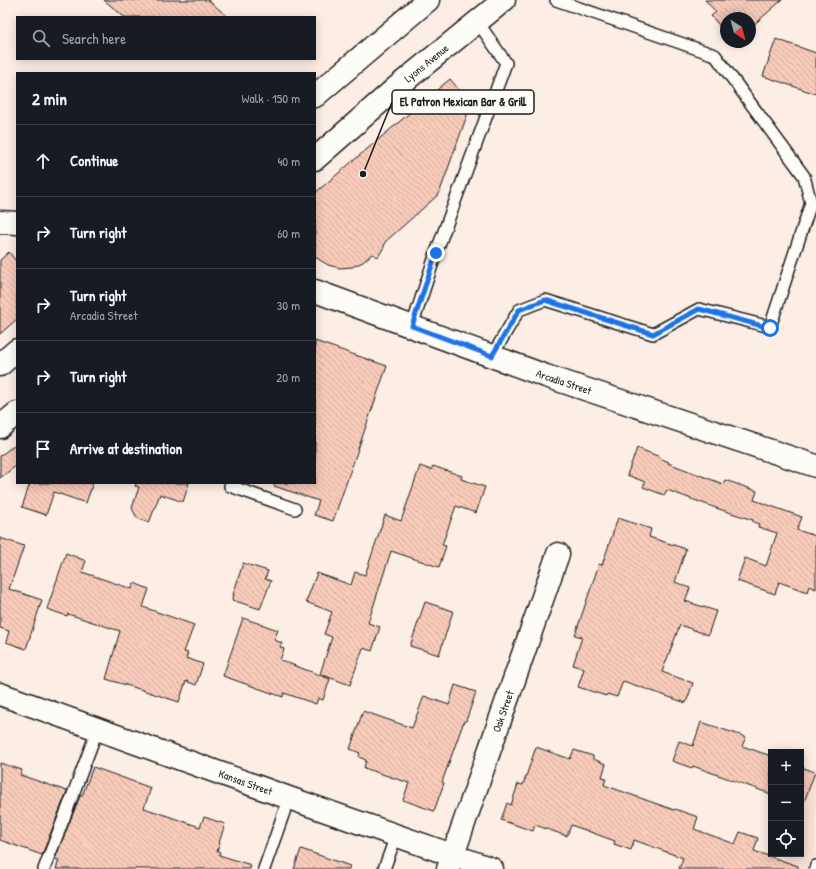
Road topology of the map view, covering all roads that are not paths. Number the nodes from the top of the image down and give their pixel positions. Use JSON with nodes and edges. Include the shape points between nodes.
{"nodes":[{"id":1,"x":428,"y":0,"type":"edge"},
{"id":2,"x":504,"y":0,"type":"edge"},
{"id":3,"x":556,"y":0,"type":"edge"},
{"id":4,"x":477,"y":22,"type":"junction"},
{"id":5,"x":316,"y":95,"type":"edge"},
{"id":6,"x":316,"y":158,"type":"edge"},
{"id":7,"x":0,"y":222,"type":"edge"},
{"id":8,"x":16,"y":223,"type":"edge"},
{"id":9,"x":316,"y":291,"type":"edge"},
{"id":10,"x":412,"y":326,"type":"junction"},
{"id":11,"x":16,"y":351,"type":"edge"},
{"id":12,"x":492,"y":356,"type":"junction"},
{"id":13,"x":0,"y":364,"type":"edge"},
{"id":14,"x":16,"y":413,"type":"edge"},
{"id":15,"x":0,"y":427,"type":"edge"},
{"id":16,"x":816,"y":466,"type":"edge"},
{"id":17,"x":231,"y":484,"type":"edge"},
{"id":18,"x":295,"y":509,"type":"dead end"},
{"id":19,"x":558,"y":554,"type":"dead end"},
{"id":20,"x":0,"y":694,"type":"edge"},
{"id":21,"x":98,"y":728,"type":"junction"},
{"id":22,"x":289,"y":798,"type":"junction"},
{"id":23,"x":396,"y":836,"type":"junction"},
{"id":24,"x":450,"y":862,"type":"edge"},
{"id":25,"x":44,"y":869,"type":"edge"},
{"id":26,"x":264,"y":869,"type":"edge"},
{"id":27,"x":384,"y":869,"type":"edge"},
{"id":28,"x":492,"y":869,"type":"edge"}],
"edges":[{"from":1,"to":5,"type":"street"},
{"from":2,"to":4,"type":"street","name":"Lyons Avenue"},
{"from":3,"to":12,"type":"lane","via":[[715,55],[804,176],[811,203],[770,328],[699,309],[653,334],[545,300],[519,310]]},
{"from":4,"to":6,"type":"street","name":"Lyons Avenue","via":[[397,87]]},
{"from":4,"to":10,"type":"lane","via":[[506,63]]},
{"from":7,"to":8,"type":"street"},
{"from":9,"to":10,"type":"street","name":"Arcadia Street"},
{"from":10,"to":12,"type":"street","name":"Arcadia Street"},
{"from":11,"to":13,"type":"street"},
{"from":12,"to":16,"type":"street","name":"Arcadia Street"},
{"from":14,"to":15,"type":"street"},
{"from":17,"to":18,"type":"lane","via":[[230,486]]},
{"from":19,"to":24,"type":"street","name":"Oak Street"},
{"from":20,"to":21,"type":"street","name":"Kansas Street"},
{"from":21,"to":22,"type":"street","name":"Kansas Street"},
{"from":21,"to":25,"type":"lane"},
{"from":22,"to":23,"type":"street","name":"Kansas Street"},
{"from":22,"to":26,"type":"lane"},
{"from":23,"to":24,"type":"street","name":"Kansas Street"},
{"from":23,"to":27,"type":"lane"},
{"from":24,"to":28,"type":"street","name":"Kansas Street"}]}
